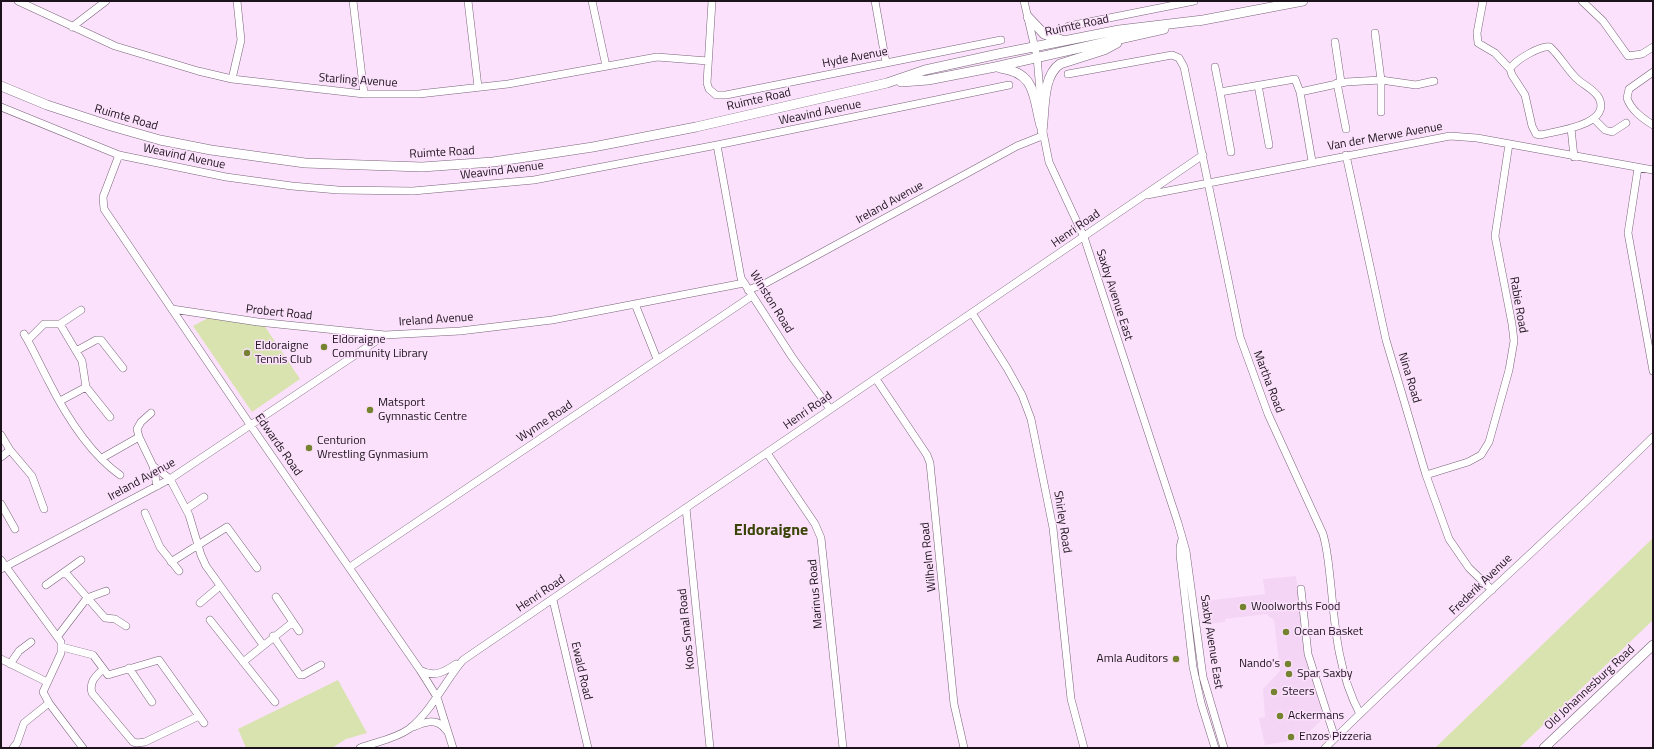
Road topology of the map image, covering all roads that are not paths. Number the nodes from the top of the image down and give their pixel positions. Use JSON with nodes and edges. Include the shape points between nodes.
{"nodes":[{"id":1,"x":18,"y":1,"type":"edge"},
{"id":2,"x":106,"y":1,"type":"edge"},
{"id":3,"x":237,"y":1,"type":"edge"},
{"id":4,"x":353,"y":1,"type":"edge"},
{"id":5,"x":468,"y":1,"type":"edge"},
{"id":6,"x":592,"y":1,"type":"edge"},
{"id":7,"x":712,"y":1,"type":"edge"},
{"id":8,"x":875,"y":1,"type":"edge"},
{"id":9,"x":1024,"y":1,"type":"edge"},
{"id":10,"x":1194,"y":1,"type":"edge"},
{"id":11,"x":1303,"y":1,"type":"edge"},
{"id":12,"x":1483,"y":1,"type":"edge"},
{"id":13,"x":1582,"y":1,"type":"edge"},
{"id":14,"x":1175,"y":3,"type":"edge"},
{"id":15,"x":1028,"y":17,"type":"junction"},
{"id":16,"x":1203,"y":20,"type":"junction"},
{"id":17,"x":72,"y":26,"type":"junction"},
{"id":18,"x":1069,"y":26,"type":"dead end"},
{"id":19,"x":1375,"y":33,"type":"dead end"},
{"id":20,"x":1001,"y":40,"type":"dead end"},
{"id":21,"x":1073,"y":40,"type":"junction"},
{"id":22,"x":1121,"y":40,"type":"junction"},
{"id":23,"x":1335,"y":42,"type":"dead end"},
{"id":24,"x":1653,"y":46,"type":"edge"},
{"id":25,"x":1035,"y":47,"type":"junction"},
{"id":26,"x":1037,"y":57,"type":"junction"},
{"id":27,"x":708,"y":61,"type":"junction"},
{"id":28,"x":886,"y":63,"type":"junction"},
{"id":29,"x":606,"y":66,"type":"junction"},
{"id":30,"x":994,"y":67,"type":"junction"},
{"id":31,"x":1215,"y":67,"type":"dead end"},
{"id":32,"x":1510,"y":69,"type":"junction"},
{"id":33,"x":1653,"y":72,"type":"edge"},
{"id":34,"x":1068,"y":74,"type":"dead end"},
{"id":35,"x":232,"y":79,"type":"junction"},
{"id":36,"x":1381,"y":80,"type":"junction"},
{"id":37,"x":1434,"y":81,"type":"dead end"},
{"id":38,"x":887,"y":83,"type":"junction"},
{"id":39,"x":1339,"y":83,"type":"junction"},
{"id":40,"x":1009,"y":85,"type":"dead end"},
{"id":41,"x":1258,"y":85,"type":"junction"},
{"id":42,"x":1,"y":86,"type":"edge"},
{"id":43,"x":478,"y":86,"type":"junction"},
{"id":44,"x":1,"y":92,"type":"edge"},
{"id":45,"x":1220,"y":92,"type":"junction"},
{"id":46,"x":1300,"y":92,"type":"junction"},
{"id":47,"x":364,"y":94,"type":"junction"},
{"id":48,"x":46,"y":105,"type":"junction"},
{"id":49,"x":1,"y":107,"type":"edge"},
{"id":50,"x":1381,"y":112,"type":"dead end"},
{"id":51,"x":1594,"y":119,"type":"junction"},
{"id":52,"x":1626,"y":123,"type":"dead end"},
{"id":53,"x":1653,"y":126,"type":"edge"},
{"id":54,"x":1571,"y":128,"type":"junction"},
{"id":55,"x":1346,"y":129,"type":"dead end"},
{"id":56,"x":1042,"y":134,"type":"junction"},
{"id":57,"x":1509,"y":144,"type":"junction"},
{"id":58,"x":717,"y":145,"type":"junction"},
{"id":59,"x":1269,"y":145,"type":"dead end"},
{"id":60,"x":1231,"y":152,"type":"dead end"},
{"id":61,"x":1203,"y":154,"type":"junction"},
{"id":62,"x":119,"y":155,"type":"junction"},
{"id":63,"x":1346,"y":155,"type":"junction"},
{"id":64,"x":1574,"y":157,"type":"junction"},
{"id":65,"x":1312,"y":162,"type":"junction"},
{"id":66,"x":1638,"y":168,"type":"junction"},
{"id":67,"x":1653,"y":170,"type":"edge"},
{"id":68,"x":1208,"y":183,"type":"junction"},
{"id":69,"x":1145,"y":195,"type":"junction"},
{"id":70,"x":1084,"y":237,"type":"junction"},
{"id":71,"x":744,"y":283,"type":"junction"},
{"id":72,"x":750,"y":293,"type":"junction"},
{"id":73,"x":635,"y":304,"type":"junction"},
{"id":74,"x":172,"y":309,"type":"junction"},
{"id":75,"x":81,"y":310,"type":"dead end"},
{"id":76,"x":972,"y":313,"type":"junction"},
{"id":77,"x":60,"y":324,"type":"junction"},
{"id":78,"x":385,"y":335,"type":"junction"},
{"id":79,"x":76,"y":351,"type":"junction"},
{"id":80,"x":656,"y":359,"type":"junction"},
{"id":81,"x":122,"y":368,"type":"dead end"},
{"id":82,"x":1653,"y":371,"type":"edge"},
{"id":83,"x":876,"y":379,"type":"junction"},
{"id":84,"x":86,"y":387,"type":"junction"},
{"id":85,"x":60,"y":401,"type":"junction"},
{"id":86,"x":830,"y":409,"type":"junction"},
{"id":87,"x":151,"y":413,"type":"dead end"},
{"id":88,"x":110,"y":417,"type":"dead end"},
{"id":89,"x":250,"y":426,"type":"junction"},
{"id":90,"x":1,"y":435,"type":"edge"},
{"id":91,"x":1653,"y":437,"type":"edge"},
{"id":92,"x":139,"y":438,"type":"junction"},
{"id":93,"x":10,"y":450,"type":"junction"},
{"id":94,"x":767,"y":453,"type":"junction"},
{"id":95,"x":1,"y":457,"type":"edge"},
{"id":96,"x":102,"y":458,"type":"junction"},
{"id":97,"x":153,"y":466,"type":"junction"},
{"id":98,"x":120,"y":475,"type":"dead end"},
{"id":99,"x":1426,"y":475,"type":"junction"},
{"id":100,"x":170,"y":479,"type":"junction"},
{"id":101,"x":157,"y":486,"type":"junction"},
{"id":102,"x":204,"y":497,"type":"dead end"},
{"id":103,"x":1,"y":504,"type":"edge"},
{"id":104,"x":44,"y":508,"type":"dead end"},
{"id":105,"x":686,"y":508,"type":"junction"},
{"id":106,"x":186,"y":509,"type":"junction"},
{"id":107,"x":145,"y":513,"type":"dead end"},
{"id":108,"x":15,"y":528,"type":"dead end"},
{"id":109,"x":1182,"y":539,"type":"junction"},
{"id":110,"x":198,"y":545,"type":"junction"},
{"id":111,"x":1,"y":560,"type":"edge"},
{"id":112,"x":81,"y":560,"type":"dead end"},
{"id":113,"x":171,"y":562,"type":"junction"},
{"id":114,"x":350,"y":567,"type":"junction"},
{"id":115,"x":3,"y":568,"type":"edge"},
{"id":116,"x":257,"y":568,"type":"dead end"},
{"id":117,"x":179,"y":571,"type":"dead end"},
{"id":118,"x":65,"y":572,"type":"junction"},
{"id":119,"x":46,"y":585,"type":"dead end"},
{"id":120,"x":220,"y":586,"type":"junction"},
{"id":121,"x":1301,"y":588,"type":"dead end"},
{"id":122,"x":1492,"y":590,"type":"junction"},
{"id":123,"x":106,"y":591,"type":"dead end"},
{"id":124,"x":276,"y":597,"type":"dead end"},
{"id":125,"x":87,"y":598,"type":"junction"},
{"id":126,"x":553,"y":600,"type":"junction"},
{"id":127,"x":200,"y":604,"type":"dead end"},
{"id":128,"x":210,"y":620,"type":"dead end"},
{"id":129,"x":293,"y":622,"type":"junction"},
{"id":130,"x":126,"y":626,"type":"dead end"},
{"id":131,"x":299,"y":631,"type":"dead end"},
{"id":132,"x":58,"y":636,"type":"junction"},
{"id":133,"x":273,"y":636,"type":"junction"},
{"id":134,"x":31,"y":642,"type":"dead end"},
{"id":135,"x":264,"y":645,"type":"junction"},
{"id":136,"x":1653,"y":645,"type":"edge"},
{"id":137,"x":62,"y":648,"type":"junction"},
{"id":138,"x":1,"y":659,"type":"edge"},
{"id":139,"x":463,"y":660,"type":"junction"},
{"id":140,"x":244,"y":662,"type":"junction"},
{"id":141,"x":10,"y":664,"type":"junction"},
{"id":142,"x":321,"y":665,"type":"dead end"},
{"id":143,"x":129,"y":668,"type":"junction"},
{"id":144,"x":103,"y":669,"type":"junction"},
{"id":145,"x":420,"y":670,"type":"junction"},
{"id":146,"x":47,"y":682,"type":"junction"},
{"id":147,"x":437,"y":697,"type":"junction"},
{"id":148,"x":152,"y":702,"type":"dead end"},
{"id":149,"x":275,"y":702,"type":"dead end"},
{"id":150,"x":49,"y":703,"type":"junction"},
{"id":151,"x":1360,"y":714,"type":"junction"},
{"id":152,"x":199,"y":716,"type":"junction"},
{"id":153,"x":204,"y":723,"type":"dead end"},
{"id":154,"x":410,"y":728,"type":"junction"},
{"id":155,"x":449,"y":735,"type":"junction"},
{"id":156,"x":1335,"y":738,"type":"junction"},
{"id":157,"x":13,"y":748,"type":"edge"},
{"id":158,"x":82,"y":748,"type":"edge"},
{"id":159,"x":360,"y":748,"type":"edge"},
{"id":160,"x":453,"y":748,"type":"edge"},
{"id":161,"x":588,"y":748,"type":"edge"},
{"id":162,"x":710,"y":748,"type":"edge"},
{"id":163,"x":843,"y":748,"type":"edge"},
{"id":164,"x":964,"y":748,"type":"edge"},
{"id":165,"x":1084,"y":748,"type":"edge"},
{"id":166,"x":1215,"y":748,"type":"edge"},
{"id":167,"x":1224,"y":748,"type":"edge"},
{"id":168,"x":1325,"y":748,"type":"edge"},
{"id":169,"x":1544,"y":748,"type":"edge"}],
"edges":[{"from":1,"to":17,"type":"street","name":"Starling Avenue"},
{"from":2,"to":17,"type":"street"},
{"from":3,"to":35,"type":"street","via":[[241,40]]},
{"from":4,"to":47,"type":"street"},
{"from":5,"to":43,"type":"street"},
{"from":6,"to":29,"type":"street"},
{"from":7,"to":27,"type":"street"},
{"from":8,"to":28,"type":"street"},
{"from":9,"to":15,"type":"street","name":"Saxby Avenue East"},
{"from":10,"to":14,"type":"street"},
{"from":11,"to":16,"type":"main road","name":"Ruimte Road"},
{"from":12,"to":32,"type":"street","via":[[1477,33],[1478,43],[1495,53]]},
{"from":13,"to":24,"type":"street","via":[[1603,21],[1628,56],[1642,54]]},
{"from":14,"to":18,"type":"street"},
{"from":15,"to":21,"type":"main road","via":[[1045,35],[1058,40]]},
{"from":15,"to":25,"type":"street","name":"Saxby Avenue East"},
{"from":16,"to":21,"type":"main road","name":"Ruimte Road","via":[[1119,30]]},
{"from":16,"to":22,"type":"main road","name":"Ruimte Road"},
{"from":17,"to":35,"type":"street","name":"Starling Avenue","via":[[116,46]]},
{"from":19,"to":36,"type":"street"},
{"from":20,"to":28,"type":"street","name":"Hyde Avenue"},
{"from":21,"to":25,"type":"main road","name":"Ruimte Road"},
{"from":22,"to":26,"type":"main road","name":"Ruimte Road"},
{"from":22,"to":56,"type":"main road","via":[[1104,50],[1055,68],[1047,81]]},
{"from":23,"to":39,"type":"street"},
{"from":25,"to":26,"type":"street","name":"Saxby Avenue East"},
{"from":25,"to":38,"type":"main road","name":"Ruimte Road","via":[[925,70]]},
{"from":26,"to":30,"type":"main road","name":"Ruimte Road"},
{"from":26,"to":56,"type":"street","name":"Saxby Avenue East","via":[[1041,85]]},
{"from":27,"to":28,"type":"street","name":"Hyde Avenue","via":[[707,83],[713,93],[726,95]]},
{"from":27,"to":29,"type":"street","name":"Starling Avenue","via":[[658,57]]},
{"from":29,"to":43,"type":"street","name":"Starling Avenue","via":[[540,79]]},
{"from":30,"to":38,"type":"main road","name":"Ruimte Road","via":[[928,80]]},
{"from":30,"to":56,"type":"main road","via":[[1009,69],[1028,80],[1034,91]]},
{"from":31,"to":45,"type":"street"},
{"from":32,"to":51,"type":"street","via":[[1518,60],[1550,47],[1574,76],[1598,98],[1601,110]]},
{"from":32,"to":54,"type":"street","via":[[1525,95],[1536,134]]},
{"from":33,"to":53,"type":"street","via":[[1630,89],[1626,98],[1631,107]]},
{"from":34,"to":61,"type":"street","name":"Martha Road","via":[[1172,55],[1179,58],[1184,67]]},
{"from":35,"to":47,"type":"street","name":"Starling Avenue"},
{"from":36,"to":37,"type":"street","via":[[1411,85]]},
{"from":36,"to":39,"type":"street"},
{"from":36,"to":50,"type":"street"},
{"from":38,"to":48,"type":"main road","name":"Ruimte Road","via":[[696,127],[593,147],[493,162],[422,167],[305,163],[211,150],[160,140]]},
{"from":39,"to":46,"type":"street"},
{"from":39,"to":55,"type":"street"},
{"from":40,"to":58,"type":"street","name":"Weavind Avenue"},
{"from":41,"to":45,"type":"street"},
{"from":41,"to":46,"type":"street","via":[[1295,79]]},
{"from":41,"to":59,"type":"street"},
{"from":42,"to":48,"type":"main road","name":"Ruimte Road"},
{"from":43,"to":47,"type":"street","name":"Starling Avenue","via":[[419,94]]},
{"from":44,"to":48,"type":"main road","via":[[27,102]]},
{"from":45,"to":60,"type":"street"},
{"from":46,"to":65,"type":"street"},
{"from":49,"to":62,"type":"street","name":"Weavind Avenue"},
{"from":51,"to":52,"type":"street","via":[[1605,130],[1612,132]]},
{"from":51,"to":54,"type":"street"},
{"from":54,"to":64,"type":"street"},
{"from":56,"to":70,"type":"street","name":"Saxby Avenue East","via":[[1054,176]]},
{"from":56,"to":72,"type":"street","name":"Ireland Avenue"},
{"from":57,"to":63,"type":"street","name":"Van der Merwe Avenue","via":[[1450,136]]},
{"from":57,"to":64,"type":"street","name":"Van der Merwe Avenue"},
{"from":57,"to":99,"type":"street","name":"Rabie Road","via":[[1495,236],[1512,324],[1513,356],[1486,449],[1475,459]]},
{"from":58,"to":62,"type":"street","name":"Weavind Avenue","via":[[534,180],[413,191],[338,190],[292,186],[226,177]]},
{"from":58,"to":71,"type":"street","name":"Winston Road","via":[[739,269]]},
{"from":61,"to":68,"type":"street","name":"Martha Road"},
{"from":61,"to":69,"type":"street","name":"Henri Road"},
{"from":62,"to":74,"type":"street","name":"Edwards Road","via":[[103,197],[104,209]]},
{"from":63,"to":65,"type":"street","name":"Van der Merwe Avenue"},
{"from":63,"to":99,"type":"street","name":"Nina Road","via":[[1386,340]]},
{"from":64,"to":66,"type":"street","name":"Van der Merwe Avenue"},
{"from":65,"to":68,"type":"street","name":"Van der Merwe Avenue"},
{"from":66,"to":67,"type":"street","name":"Van der Merwe Avenue"},
{"from":66,"to":82,"type":"street","via":[[1628,234]]},
{"from":68,"to":69,"type":"street","name":"Van der Merwe Avenue"},
{"from":68,"to":151,"type":"street","name":"Martha Road","via":[[1247,360],[1268,414],[1325,541],[1337,647]]},
{"from":69,"to":70,"type":"street","name":"Henri Road"},
{"from":70,"to":76,"type":"street","name":"Henri Road"},
{"from":70,"to":109,"type":"street","name":"Saxby Avenue East"},
{"from":71,"to":72,"type":"street","name":"Winston Road"},
{"from":71,"to":73,"type":"street","name":"Ireland Avenue"},
{"from":72,"to":80,"type":"street","name":"Wynne Road"},
{"from":72,"to":86,"type":"street","name":"Winston Road"},
{"from":73,"to":78,"type":"street","name":"Ireland Avenue","via":[[552,320],[460,331]]},
{"from":73,"to":80,"type":"street"},
{"from":74,"to":78,"type":"street","name":"Probert Road","via":[[258,322]]},
{"from":74,"to":89,"type":"street","name":"Edwards Road"},
{"from":75,"to":77,"type":"street"},
{"from":76,"to":83,"type":"street","name":"Henri Road"},
{"from":76,"to":165,"type":"street","name":"Shirley Road","via":[[1007,368],[1022,395],[1031,419],[1053,528],[1071,699]]},
{"from":77,"to":79,"type":"street"},
{"from":77,"to":85,"type":"street","via":[[44,324],[26,337]]},
{"from":78,"to":89,"type":"street","name":"Ireland Avenue"},
{"from":79,"to":81,"type":"street","via":[[96,340],[101,340]]},
{"from":79,"to":84,"type":"street","via":[[83,366]]},
{"from":80,"to":114,"type":"street","name":"Wynne Road"},
{"from":83,"to":86,"type":"street","name":"Henri Road"},
{"from":83,"to":164,"type":"street","name":"Wilhelm Road","via":[[930,463],[954,704]]},
{"from":84,"to":85,"type":"street"},
{"from":84,"to":88,"type":"street"},
{"from":85,"to":96,"type":"street","via":[[79,431]]},
{"from":86,"to":94,"type":"street","name":"Henri Road"},
{"from":87,"to":92,"type":"street","via":[[138,426]]},
{"from":89,"to":100,"type":"street","name":"Ireland Avenue"},
{"from":89,"to":114,"type":"street","name":"Edwards Road"},
{"from":90,"to":93,"type":"street"},
{"from":91,"to":122,"type":"street","name":"Frederik Avenue"},
{"from":92,"to":96,"type":"street"},
{"from":92,"to":97,"type":"street"},
{"from":93,"to":95,"type":"street"},
{"from":93,"to":104,"type":"street","via":[[32,476]]},
{"from":94,"to":105,"type":"street","name":"Henri Road"},
{"from":94,"to":163,"type":"street","name":"Marinus Road","via":[[815,524],[821,538]]},
{"from":96,"to":98,"type":"street"},
{"from":97,"to":100,"type":"street"},
{"from":97,"to":101,"type":"street"},
{"from":99,"to":122,"type":"street","name":"Nina Road","via":[[1449,539],[1469,568]]},
{"from":100,"to":101,"type":"street","name":"Ireland Avenue"},
{"from":100,"to":106,"type":"street"},
{"from":101,"to":115,"type":"street","name":"Ireland Avenue"},
{"from":102,"to":106,"type":"street"},
{"from":103,"to":108,"type":"street"},
{"from":105,"to":126,"type":"street","name":"Henri Road"},
{"from":105,"to":162,"type":"street","name":"Koos Smal Road"},
{"from":106,"to":110,"type":"street","via":[[192,520]]},
{"from":107,"to":113,"type":"street","via":[[160,547]]},
{"from":109,"to":166,"type":"street","name":"Saxby Avenue East","via":[[1180,555],[1193,667]]},
{"from":109,"to":167,"type":"street","name":"Saxby Avenue East","via":[[1186,551],[1203,677]]},
{"from":110,"to":113,"type":"street"},
{"from":110,"to":116,"type":"street","via":[[227,527]]},
{"from":110,"to":120,"type":"street","via":[[206,566]]},
{"from":111,"to":115,"type":"street"},
{"from":112,"to":118,"type":"street"},
{"from":113,"to":117,"type":"street"},
{"from":114,"to":145,"type":"street","name":"Edwards Road"},
{"from":115,"to":132,"type":"street"},
{"from":118,"to":119,"type":"street"},
{"from":118,"to":125,"type":"street"},
{"from":120,"to":127,"type":"street"},
{"from":120,"to":135,"type":"street"},
{"from":121,"to":156,"type":"street","via":[[1308,654]]},
{"from":122,"to":151,"type":"street","name":"Frederik Avenue"},
{"from":123,"to":125,"type":"street"},
{"from":124,"to":129,"type":"street"},
{"from":125,"to":130,"type":"street","via":[[105,618],[117,620]]},
{"from":125,"to":132,"type":"street"},
{"from":126,"to":139,"type":"street","name":"Henri Road"},
{"from":126,"to":161,"type":"street","name":"Ewald Road"},
{"from":128,"to":140,"type":"street"},
{"from":129,"to":131,"type":"street"},
{"from":129,"to":133,"type":"street"},
{"from":132,"to":137,"type":"street"},
{"from":133,"to":135,"type":"street"},
{"from":133,"to":142,"type":"street","via":[[300,675]]},
{"from":134,"to":141,"type":"street"},
{"from":135,"to":140,"type":"street"},
{"from":136,"to":169,"type":"main road","name":"Old Johannesburg Road"},
{"from":137,"to":144,"type":"street","via":[[93,655]]},
{"from":137,"to":146,"type":"street"},
{"from":138,"to":141,"type":"street"},
{"from":139,"to":145,"type":"street","via":[[437,674],[428,674]]},
{"from":139,"to":147,"type":"street","name":"Henri Road","via":[[451,673]]},
{"from":140,"to":149,"type":"street"},
{"from":141,"to":146,"type":"street"},
{"from":143,"to":144,"type":"street","via":[[108,675]]},
{"from":143,"to":148,"type":"street"},
{"from":143,"to":152,"type":"street","via":[[160,660]]},
{"from":144,"to":152,"type":"street","via":[[92,680],[92,693],[133,742],[145,742]]},
{"from":145,"to":147,"type":"street","name":"Edwards Road"},
{"from":146,"to":150,"type":"street","via":[[43,692]]},
{"from":147,"to":154,"type":"street","name":"Henri Road"},
{"from":147,"to":155,"type":"street","name":"Edwards Road"},
{"from":150,"to":157,"type":"street","via":[[24,724]]},
{"from":150,"to":158,"type":"street"},
{"from":151,"to":156,"type":"street","name":"Frederik Avenue"},
{"from":152,"to":153,"type":"street"},
{"from":154,"to":155,"type":"street","via":[[433,722],[442,725]]},
{"from":154,"to":159,"type":"street","via":[[393,737]]},
{"from":155,"to":160,"type":"street","name":"Edwards Road"},
{"from":156,"to":168,"type":"street","name":"Frederik Avenue"}]}
